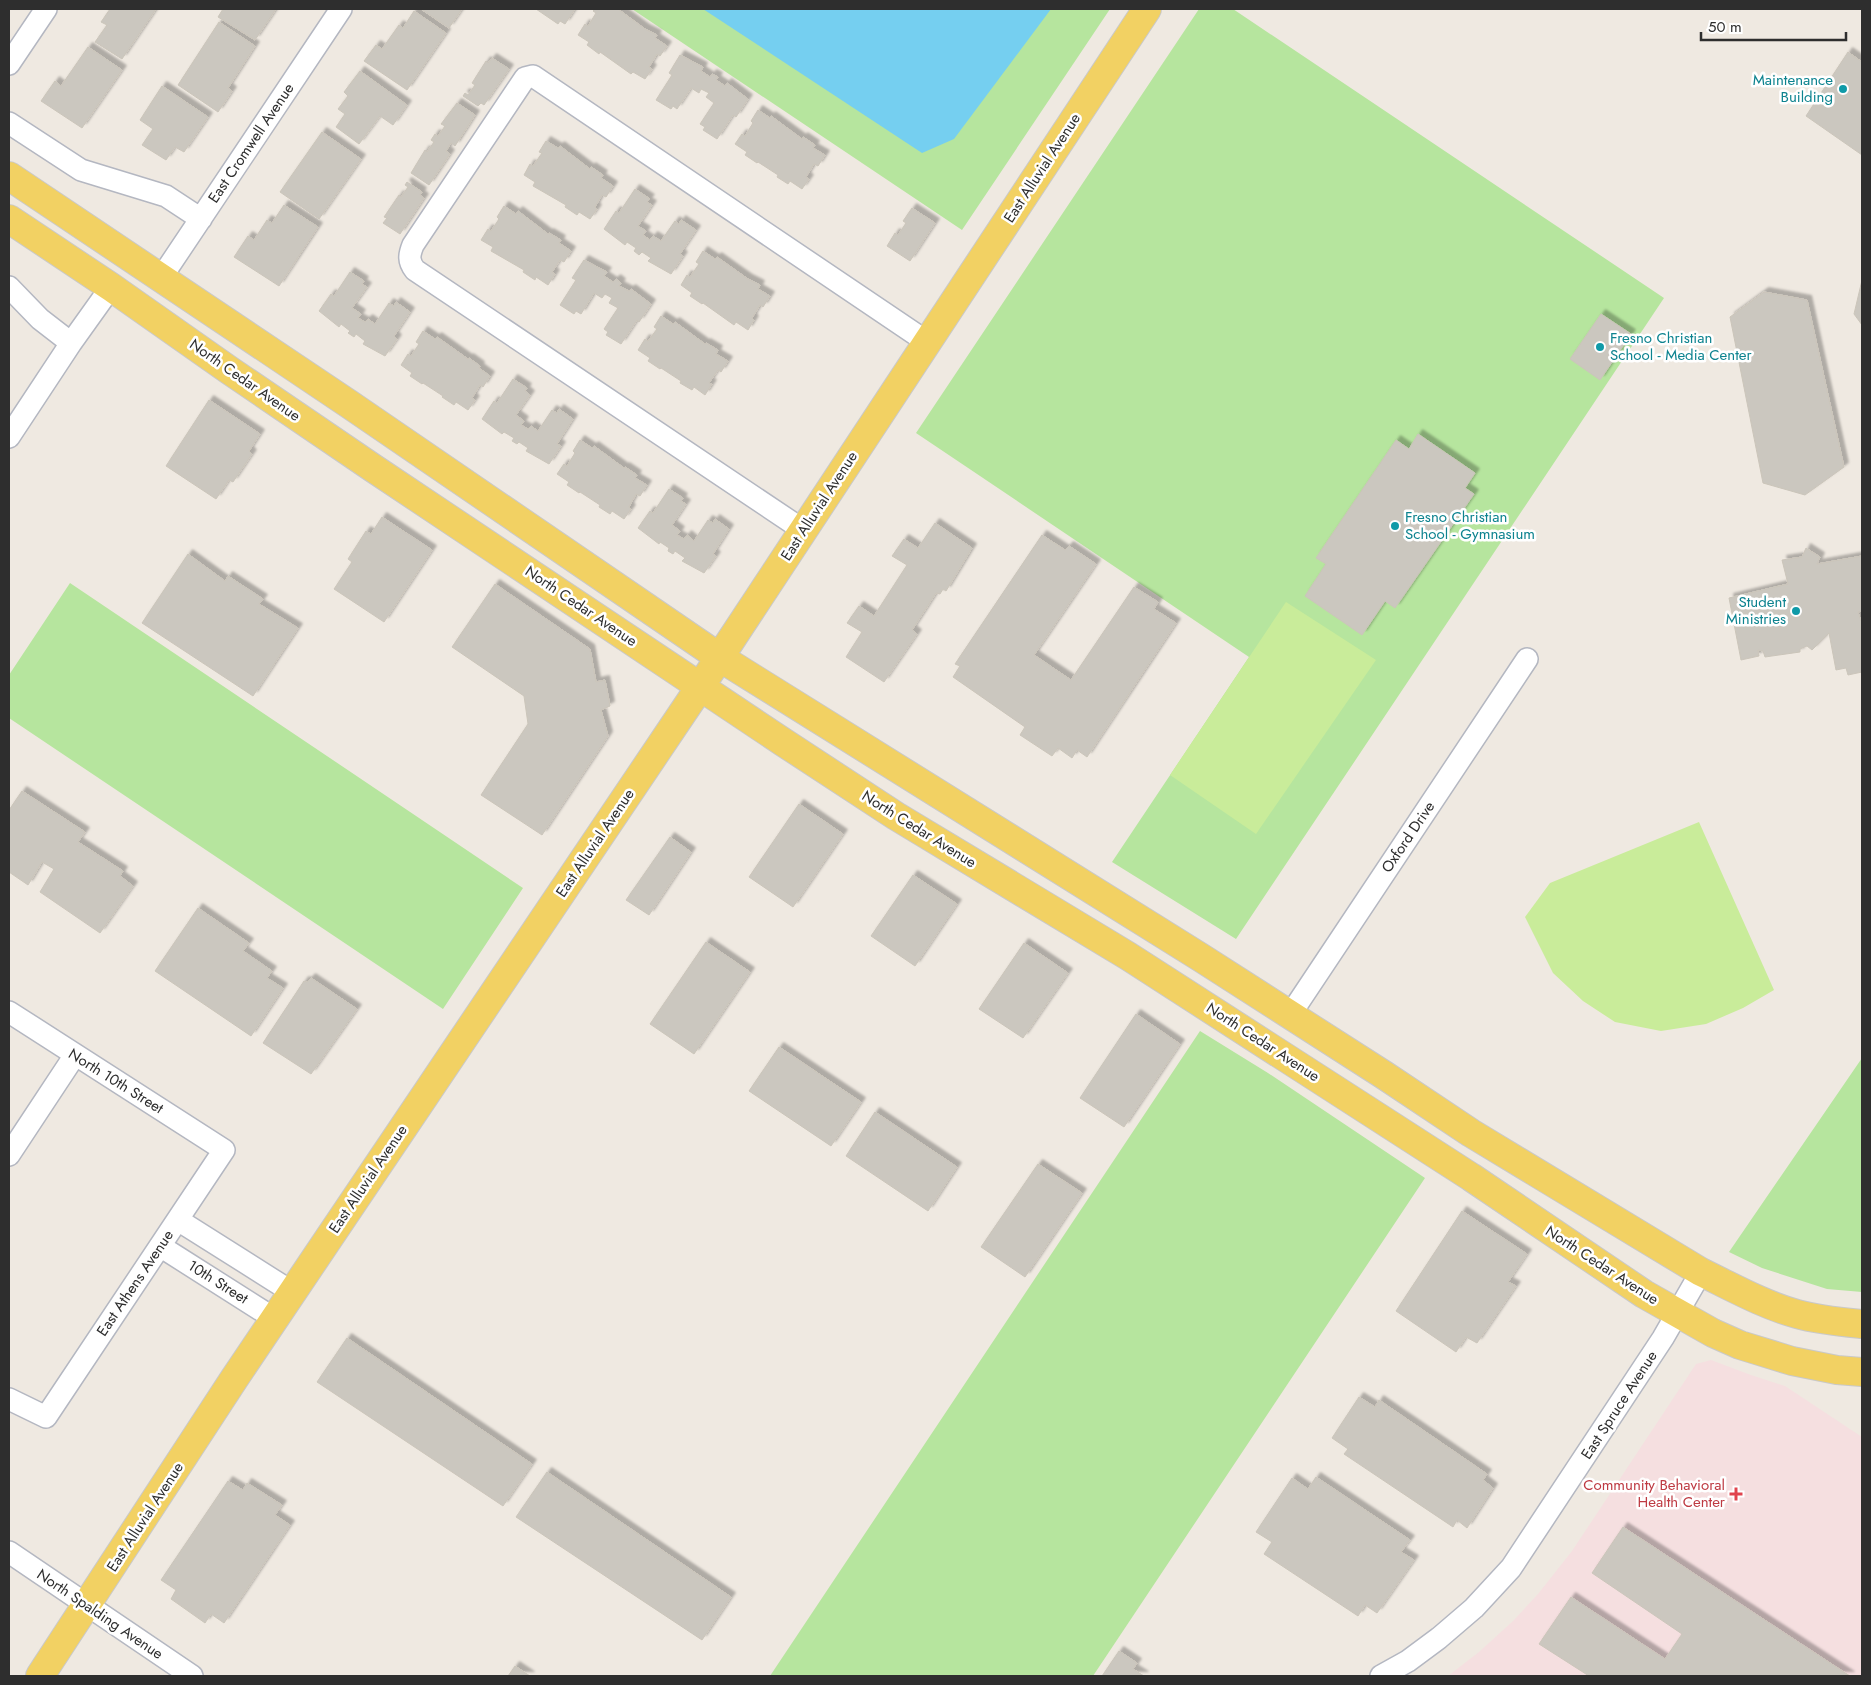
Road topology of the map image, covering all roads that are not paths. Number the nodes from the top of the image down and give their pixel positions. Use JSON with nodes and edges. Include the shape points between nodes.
{"nodes":[{"id":1,"x":46,"y":9,"type":"edge"},
{"id":2,"x":341,"y":9,"type":"edge"},
{"id":3,"x":1147,"y":9,"type":"edge"},
{"id":4,"x":9,"y":64,"type":"edge"},
{"id":5,"x":9,"y":123,"type":"edge"},
{"id":6,"x":9,"y":176,"type":"edge"},
{"id":7,"x":9,"y":219,"type":"edge"},
{"id":8,"x":201,"y":219,"type":"junction"},
{"id":9,"x":161,"y":278,"type":"junction"},
{"id":10,"x":9,"y":287,"type":"edge"},
{"id":11,"x":112,"y":287,"type":"junction"},
{"id":12,"x":927,"y":342,"type":"junction"},
{"id":13,"x":72,"y":343,"type":"junction"},
{"id":14,"x":349,"y":404,"type":"junction"},
{"id":15,"x":9,"y":437,"type":"edge"},
{"id":16,"x":803,"y":530,"type":"junction"},
{"id":17,"x":719,"y":657,"type":"junction"},
{"id":18,"x":1526,"y":659,"type":"dead end"},
{"id":19,"x":700,"y":687,"type":"junction"},
{"id":20,"x":1128,"y":956,"type":"junction"},
{"id":21,"x":9,"y":1012,"type":"edge"},
{"id":22,"x":1290,"y":1015,"type":"junction"},
{"id":23,"x":75,"y":1055,"type":"junction"},
{"id":24,"x":224,"y":1150,"type":"joint"},
{"id":25,"x":9,"y":1155,"type":"edge"},
{"id":26,"x":178,"y":1220,"type":"junction"},
{"id":27,"x":160,"y":1246,"type":"junction"},
{"id":28,"x":1701,"y":1272,"type":"junction"},
{"id":29,"x":292,"y":1292,"type":"junction"},
{"id":30,"x":1677,"y":1314,"type":"junction"},
{"id":31,"x":275,"y":1319,"type":"junction"},
{"id":32,"x":1862,"y":1324,"type":"edge"},
{"id":33,"x":1862,"y":1372,"type":"edge"},
{"id":34,"x":9,"y":1399,"type":"edge"},
{"id":35,"x":9,"y":1552,"type":"edge"},
{"id":36,"x":88,"y":1606,"type":"junction"},
{"id":37,"x":40,"y":1676,"type":"edge"},
{"id":38,"x":192,"y":1676,"type":"edge"},
{"id":39,"x":1381,"y":1676,"type":"edge"}],
"edges":[{"from":1,"to":4,"type":"street"},
{"from":2,"to":8,"type":"street","name":"East Cromwell Avenue"},
{"from":3,"to":12,"type":"main road","name":"East Alluvial Avenue"},
{"from":5,"to":8,"type":"street","via":[[81,170],[166,196]]},
{"from":6,"to":9,"type":"main road"},
{"from":7,"to":11,"type":"main road","name":"North Cedar Avenue"},
{"from":8,"to":9,"type":"street","name":"East Cromwell Avenue"},
{"from":9,"to":14,"type":"main road"},
{"from":10,"to":13,"type":"street","via":[[40,319]]},
{"from":11,"to":13,"type":"street"},
{"from":11,"to":14,"type":"main road","via":[[130,282],[143,285],[274,374]]},
{"from":11,"to":19,"type":"main road","name":"North Cedar Avenue"},
{"from":12,"to":16,"type":"main road","name":"East Alluvial Avenue"},
{"from":12,"to":16,"type":"street","via":[[533,76],[525,78],[413,245],[410,263],[415,270]]},
{"from":13,"to":15,"type":"street"},
{"from":14,"to":17,"type":"main road"},
{"from":16,"to":17,"type":"main road","name":"East Alluvial Avenue"},
{"from":17,"to":19,"type":"main road","name":"East Alluvial Avenue"},
{"from":17,"to":22,"type":"main road"},
{"from":18,"to":22,"type":"street","name":"Oxford Drive"},
{"from":19,"to":20,"type":"main road","name":"North Cedar Avenue","via":[[896,816]]},
{"from":19,"to":29,"type":"main road","name":"East Alluvial Avenue"},
{"from":20,"to":22,"type":"main road","via":[[1136,950],[1158,952],[1260,1015]]},
{"from":20,"to":30,"type":"main road","name":"North Cedar Avenue"},
{"from":21,"to":23,"type":"street","name":"North 10th Street"},
{"from":22,"to":28,"type":"main road","via":[[1471,1133]]},
{"from":23,"to":24,"type":"street","name":"North 10th Street"},
{"from":23,"to":25,"type":"street"},
{"from":24,"to":26,"type":"street","name":"East Athens Avenue"},
{"from":26,"to":27,"type":"street","name":"East Athens Avenue"},
{"from":26,"to":29,"type":"street","name":"10th Street"},
{"from":27,"to":31,"type":"street","name":"10th Street"},
{"from":27,"to":34,"type":"street","name":"East Athens Avenue","via":[[46,1417]]},
{"from":28,"to":30,"type":"street","name":"East Spruce Avenue"},
{"from":28,"to":32,"type":"main road","via":[[1753,1298],[1797,1314]]},
{"from":29,"to":31,"type":"main road","name":"East Alluvial Avenue"},
{"from":30,"to":33,"type":"main road","name":"North Cedar Avenue","via":[[1740,1345],[1792,1361]]},
{"from":30,"to":39,"type":"street","name":"East Spruce Avenue","via":[[1511,1568],[1474,1608],[1439,1638],[1408,1662]]},
{"from":31,"to":36,"type":"main road","name":"East Alluvial Avenue"},
{"from":35,"to":36,"type":"street","name":"North Spalding Avenue"},
{"from":36,"to":37,"type":"main road","name":"East Alluvial Avenue"},
{"from":36,"to":38,"type":"street","name":"North Spalding Avenue"}]}
